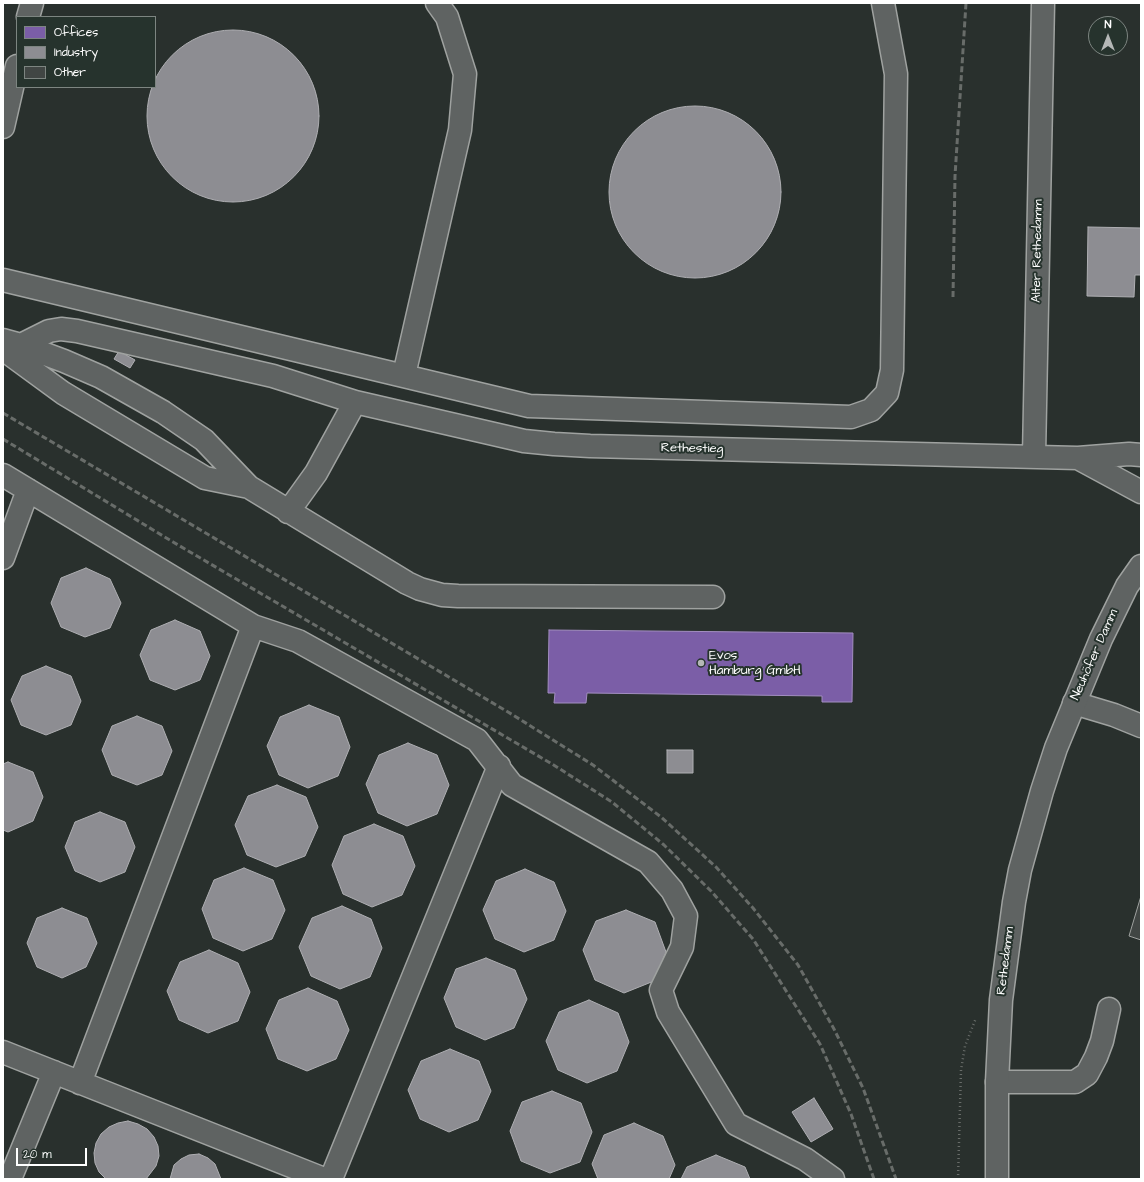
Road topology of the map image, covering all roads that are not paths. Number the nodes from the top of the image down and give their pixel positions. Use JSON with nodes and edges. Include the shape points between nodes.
{"nodes":[{"id":1,"x":32,"y":3,"type":"edge"},
{"id":2,"x":437,"y":3,"type":"edge"},
{"id":3,"x":883,"y":3,"type":"edge"},
{"id":4,"x":1043,"y":3,"type":"edge"},
{"id":5,"x":28,"y":16,"type":"edge"},
{"id":6,"x":16,"y":70,"type":"edge"},
{"id":7,"x":3,"y":127,"type":"edge"},
{"id":8,"x":3,"y":280,"type":"edge"},
{"id":9,"x":9,"y":345,"type":"edge"},
{"id":10,"x":404,"y":375,"type":"junction"},
{"id":11,"x":355,"y":402,"type":"junction"},
{"id":12,"x":1141,"y":455,"type":"edge"},
{"id":13,"x":1034,"y":456,"type":"junction"},
{"id":14,"x":1078,"y":458,"type":"junction"},
{"id":15,"x":3,"y":475,"type":"edge"},
{"id":16,"x":249,"y":487,"type":"junction"},
{"id":17,"x":28,"y":490,"type":"junction"},
{"id":18,"x":1141,"y":492,"type":"edge"},
{"id":19,"x":288,"y":512,"type":"junction"},
{"id":20,"x":3,"y":558,"type":"edge"},
{"id":21,"x":1141,"y":566,"type":"edge"},
{"id":22,"x":713,"y":597,"type":"dead end"},
{"id":23,"x":252,"y":626,"type":"junction"},
{"id":24,"x":1074,"y":703,"type":"junction"},
{"id":25,"x":1141,"y":726,"type":"edge"},
{"id":26,"x":1056,"y":748,"type":"joint"},
{"id":27,"x":499,"y":766,"type":"junction"},
{"id":28,"x":1109,"y":1009,"type":"dead end"},
{"id":29,"x":3,"y":1052,"type":"edge"},
{"id":30,"x":54,"y":1072,"type":"junction"},
{"id":31,"x":80,"y":1082,"type":"junction"},
{"id":32,"x":997,"y":1082,"type":"junction"},
{"id":33,"x":10,"y":1179,"type":"edge"},
{"id":34,"x":324,"y":1179,"type":"edge"},
{"id":35,"x":330,"y":1179,"type":"edge"},
{"id":36,"x":833,"y":1179,"type":"edge"},
{"id":37,"x":996,"y":1179,"type":"edge"}],
"edges":[{"from":1,"to":5,"type":"street"},
{"from":2,"to":10,"type":"street","via":[[447,17],[465,74],[461,123]]},
{"from":3,"to":10,"type":"street","via":[[896,74],[892,370],[887,393],[871,410],[851,416],[529,406]]},
{"from":4,"to":13,"type":"street","name":"Alter Rethedamm"},
{"from":6,"to":7,"type":"street"},
{"from":8,"to":10,"type":"street"},
{"from":9,"to":11,"type":"street","name":"Rethestieg","via":[[49,331],[77,331],[273,376]]},
{"from":9,"to":16,"type":"street","via":[[63,393],[205,478]]},
{"from":9,"to":16,"type":"street","via":[[101,377],[163,412],[204,440]]},
{"from":11,"to":13,"type":"street","name":"Rethestieg","via":[[524,440],[554,444]]},
{"from":11,"to":19,"type":"street","via":[[316,473]]},
{"from":12,"to":14,"type":"street"},
{"from":13,"to":14,"type":"street"},
{"from":14,"to":18,"type":"street"},
{"from":15,"to":17,"type":"street"},
{"from":16,"to":19,"type":"street"},
{"from":17,"to":20,"type":"street"},
{"from":17,"to":23,"type":"street"},
{"from":19,"to":22,"type":"street","via":[[407,583],[442,595]]},
{"from":21,"to":24,"type":"street","name":"Neuhöfer Damm","via":[[1127,586],[1101,639]]},
{"from":23,"to":27,"type":"street","via":[[298,641],[476,740]]},
{"from":23,"to":31,"type":"street"},
{"from":24,"to":25,"type":"street"},
{"from":24,"to":26,"type":"street","name":"Neuhöfer Damm"},
{"from":26,"to":32,"type":"street","name":"Rethedamm","via":[[1031,827],[1014,902],[1001,1000]]},
{"from":27,"to":35,"type":"street"},
{"from":27,"to":36,"type":"street","via":[[512,785],[648,862],[672,890],[686,916],[682,946],[661,990],[668,1012],[736,1124],[805,1159]]},
{"from":28,"to":32,"type":"street","via":[[1096,1057],[1087,1074],[1075,1082]]},
{"from":29,"to":30,"type":"street"},
{"from":30,"to":31,"type":"street"},
{"from":30,"to":33,"type":"street"},
{"from":31,"to":34,"type":"street"},
{"from":32,"to":37,"type":"street","name":"Rethedamm"}]}
